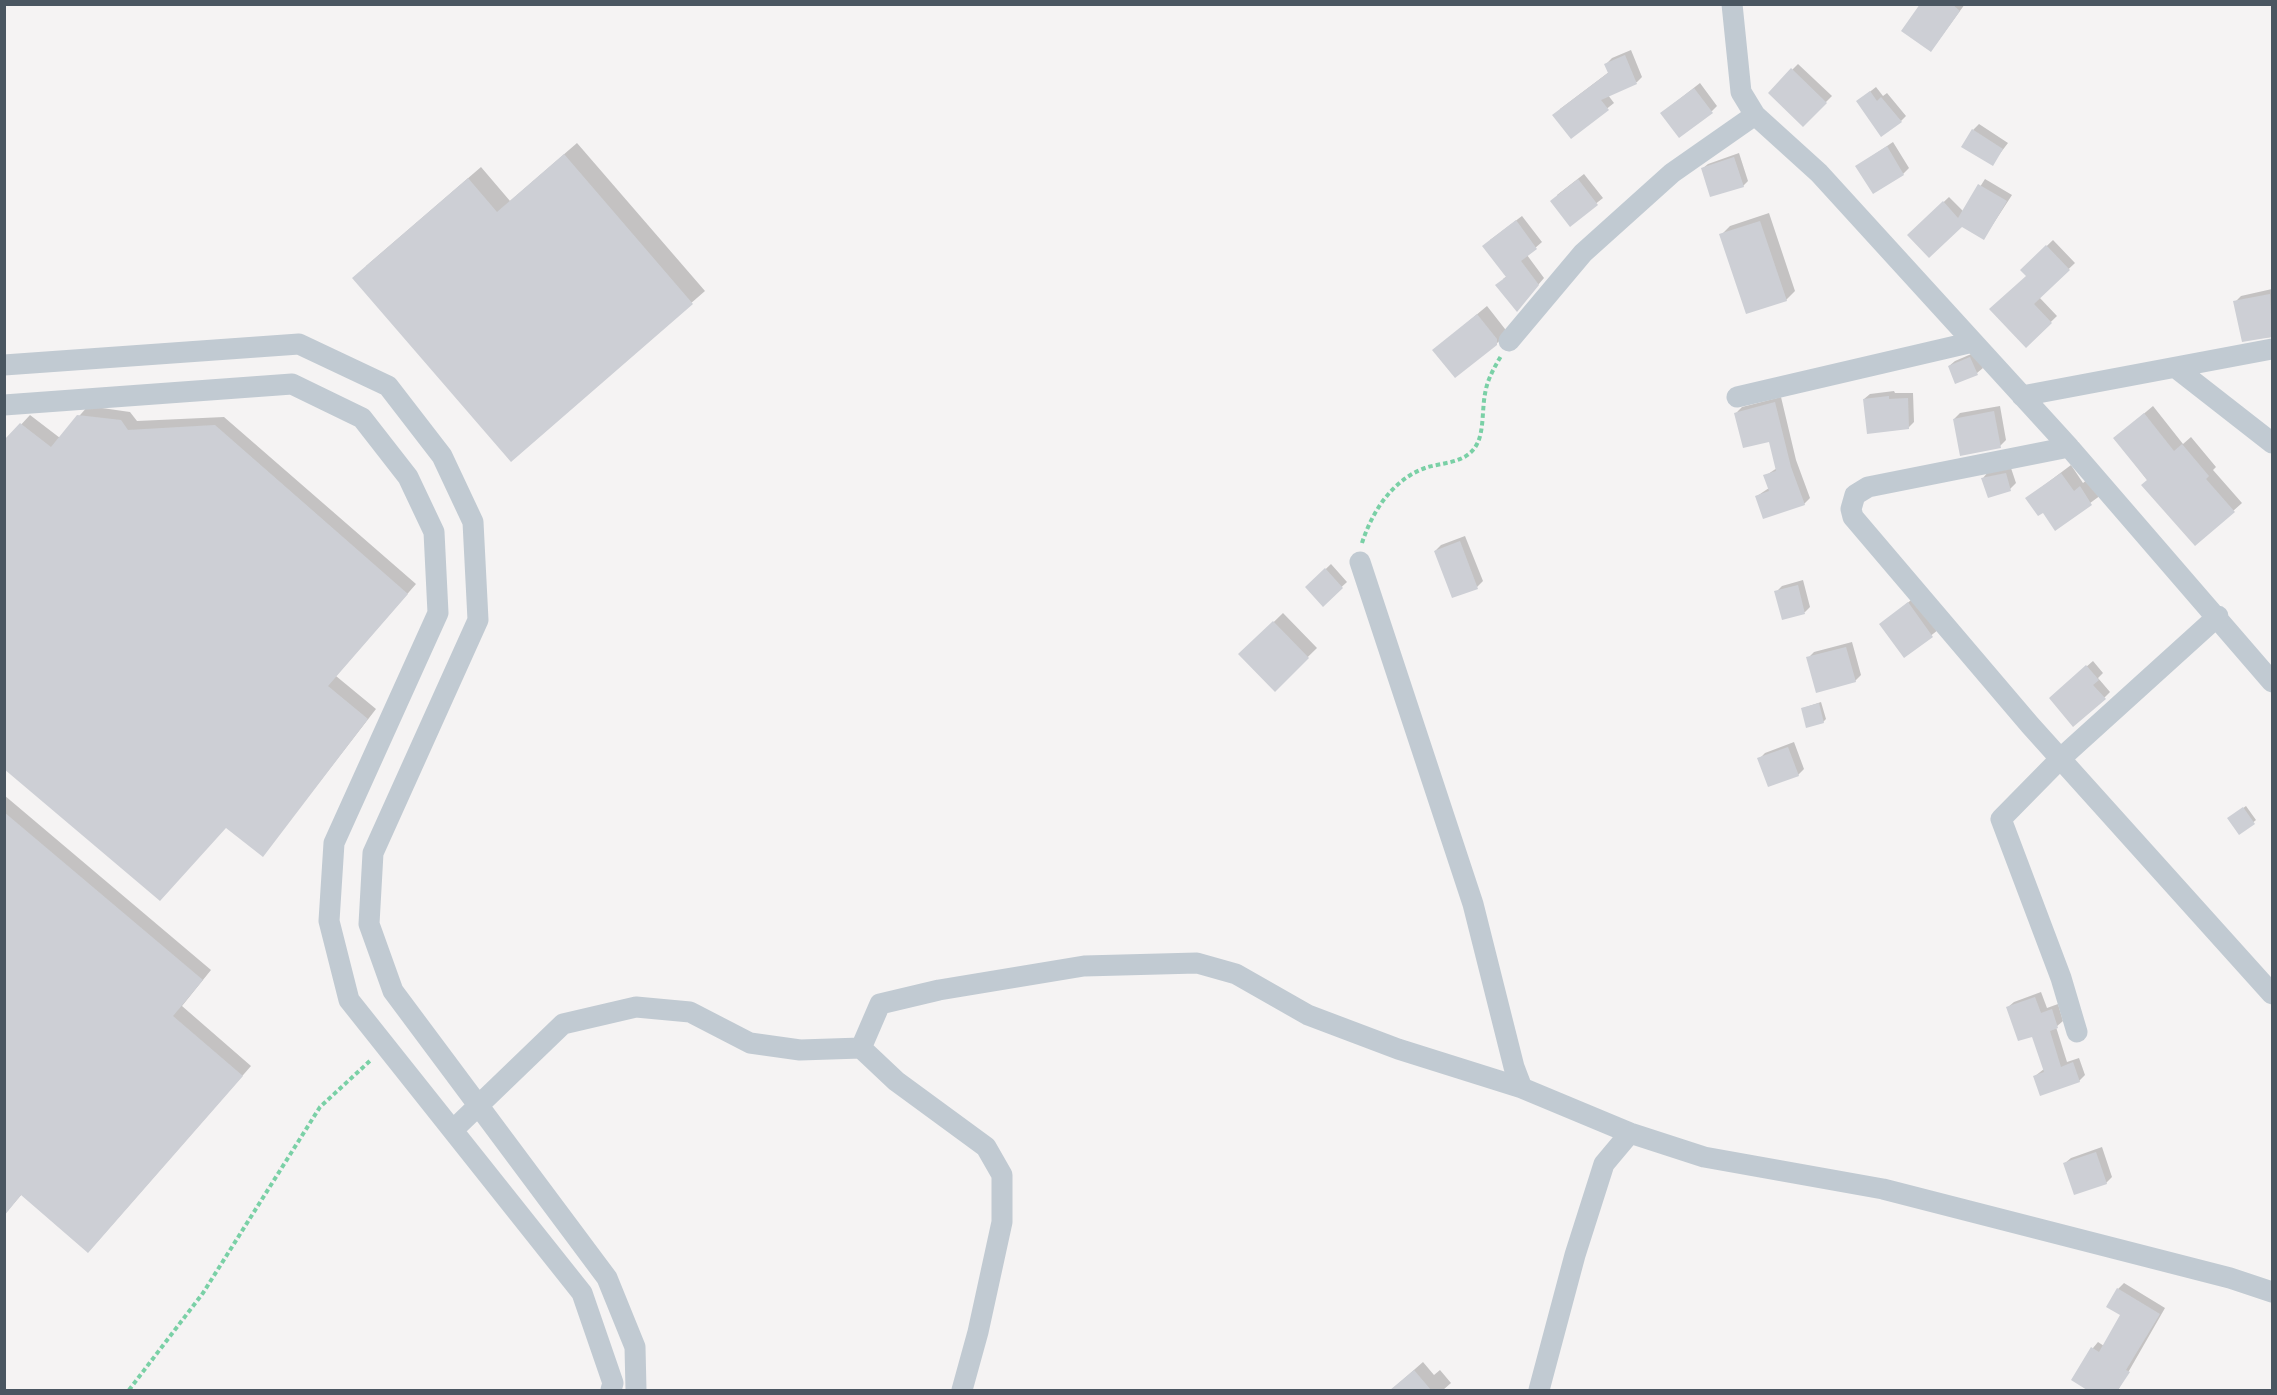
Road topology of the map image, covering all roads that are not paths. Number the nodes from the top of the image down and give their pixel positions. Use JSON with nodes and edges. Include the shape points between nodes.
{"nodes":[{"id":1,"x":1732,"y":4,"type":"edge"},
{"id":2,"x":1755,"y":115,"type":"junction"},
{"id":3,"x":1509,"y":341,"type":"road end"},
{"id":4,"x":1973,"y":342,"type":"junction"},
{"id":5,"x":2272,"y":349,"type":"edge"},
{"id":6,"x":4,"y":365,"type":"edge"},
{"id":7,"x":2176,"y":368,"type":"junction"},
{"id":8,"x":2022,"y":396,"type":"junction"},
{"id":9,"x":1737,"y":397,"type":"dead end"},
{"id":10,"x":4,"y":405,"type":"edge"},
{"id":11,"x":2272,"y":443,"type":"edge"},
{"id":12,"x":2069,"y":447,"type":"junction"},
{"id":13,"x":1360,"y":562,"type":"road end"},
{"id":14,"x":2218,"y":616,"type":"junction"},
{"id":15,"x":2272,"y":682,"type":"edge"},
{"id":16,"x":2060,"y":759,"type":"junction"},
{"id":17,"x":2272,"y":994,"type":"edge"},
{"id":18,"x":2077,"y":1032,"type":"dead end"},
{"id":19,"x":861,"y":1048,"type":"junction"},
{"id":20,"x":1522,"y":1089,"type":"junction"},
{"id":21,"x":478,"y":1105,"type":"junction"},
{"id":22,"x":453,"y":1130,"type":"junction"},
{"id":23,"x":1630,"y":1133,"type":"junction"},
{"id":24,"x":2272,"y":1292,"type":"edge"},
{"id":25,"x":611,"y":1390,"type":"edge"},
{"id":26,"x":636,"y":1390,"type":"edge"},
{"id":27,"x":962,"y":1390,"type":"edge"},
{"id":28,"x":1539,"y":1390,"type":"edge"}],
"edges":[{"from":1,"to":2,"type":"street","via":[[1741,92]]},
{"from":2,"to":3,"type":"street","via":[[1672,173],[1582,253]]},
{"from":2,"to":4,"type":"street","via":[[1819,173]]},
{"from":4,"to":8,"type":"street"},
{"from":4,"to":9,"type":"street"},
{"from":5,"to":7,"type":"street"},
{"from":6,"to":21,"type":"street","via":[[299,344],[388,386],[442,456],[473,522],[478,620],[373,853],[369,924],[393,991]]},
{"from":7,"to":8,"type":"street"},
{"from":7,"to":11,"type":"street"},
{"from":8,"to":12,"type":"street"},
{"from":10,"to":22,"type":"street","via":[[292,384],[362,418],[408,477],[434,532],[438,613],[334,843],[329,921],[349,1000]]},
{"from":12,"to":14,"type":"street"},
{"from":12,"to":16,"type":"street","via":[[1868,487],[1855,495],[1851,509],[1870,538]]},
{"from":13,"to":20,"type":"street","via":[[1473,904]]},
{"from":14,"to":15,"type":"street"},
{"from":14,"to":16,"type":"street"},
{"from":16,"to":17,"type":"street"},
{"from":16,"to":18,"type":"street","via":[[2001,819],[2061,978]]},
{"from":19,"to":20,"type":"street","via":[[880,1004],[1084,966],[1197,963],[1236,974],[1308,1015]]},
{"from":19,"to":21,"type":"street","via":[[800,1050],[750,1042],[690,1012],[636,1007],[563,1024]]},
{"from":19,"to":27,"type":"street","via":[[896,1081],[986,1147],[1002,1175],[1002,1222]]},
{"from":20,"to":23,"type":"street"},
{"from":21,"to":22,"type":"street"},
{"from":21,"to":26,"type":"street","via":[[607,1278],[635,1347]]},
{"from":22,"to":25,"type":"street","via":[[582,1293],[613,1383]]},
{"from":23,"to":24,"type":"street","via":[[1704,1157],[1894,1192]]},
{"from":23,"to":28,"type":"street","via":[[1604,1164]]}]}
